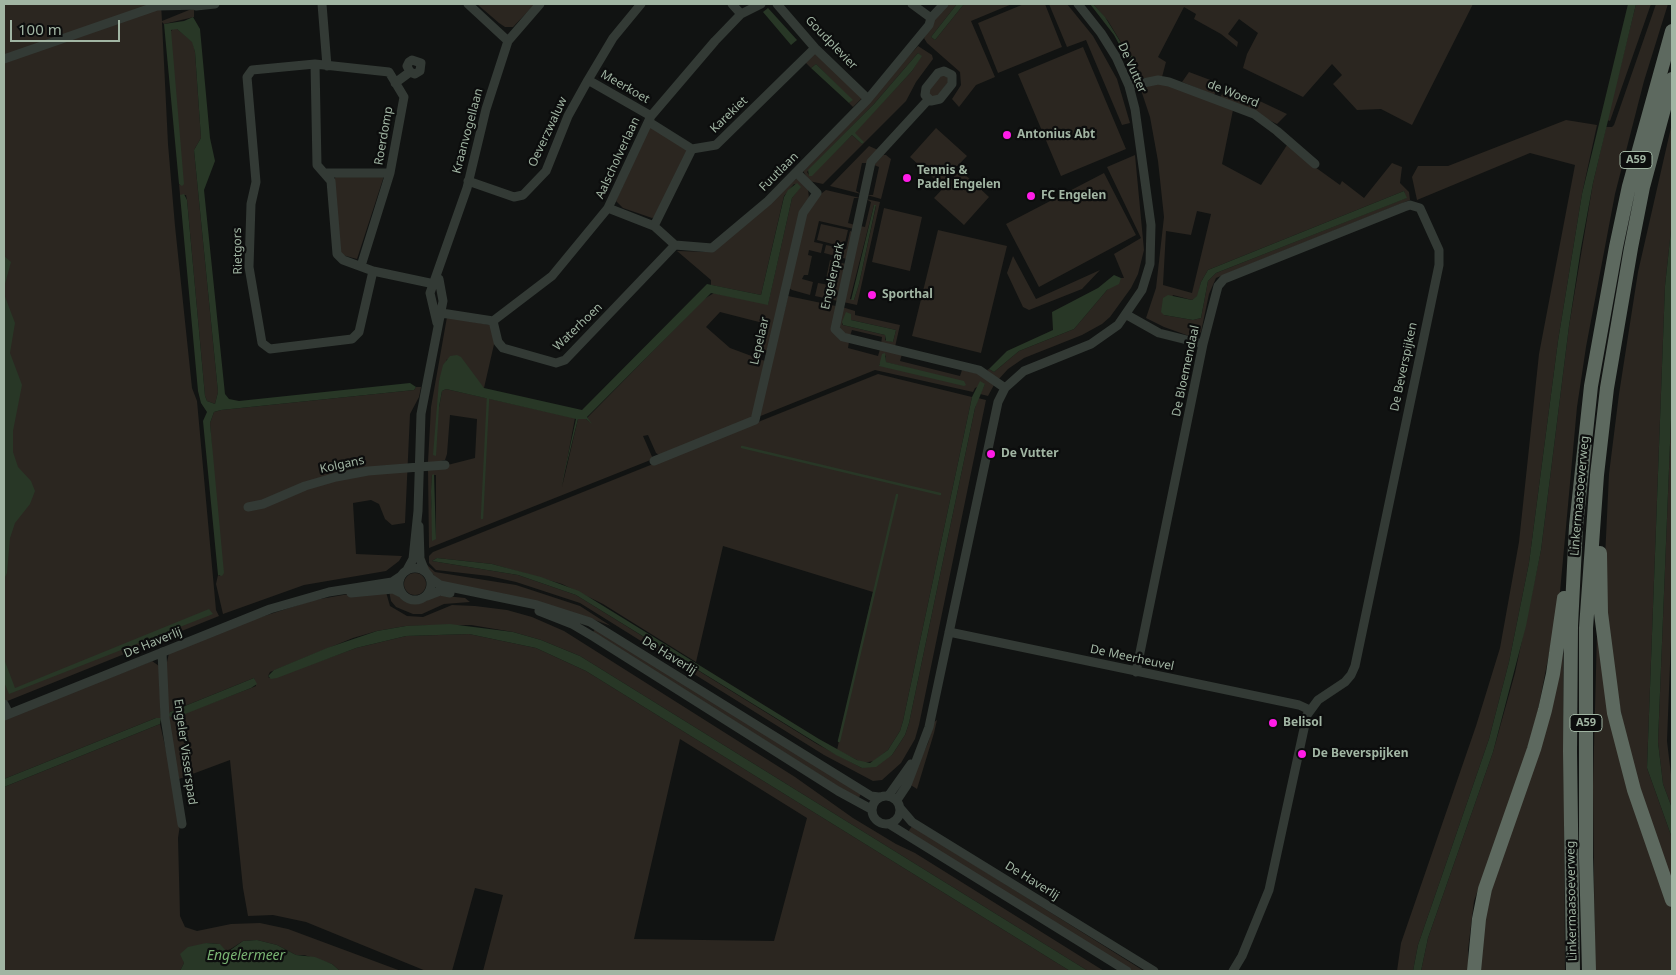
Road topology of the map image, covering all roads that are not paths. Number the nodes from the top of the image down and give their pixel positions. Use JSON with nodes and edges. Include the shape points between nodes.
{"nodes":[{"id":1,"x":200,"y":4,"type":"edge"},
{"id":2,"x":216,"y":4,"type":"edge"},
{"id":3,"x":322,"y":4,"type":"edge"},
{"id":4,"x":468,"y":4,"type":"edge"},
{"id":5,"x":540,"y":4,"type":"edge"},
{"id":6,"x":641,"y":4,"type":"edge"},
{"id":7,"x":732,"y":4,"type":"edge"},
{"id":8,"x":761,"y":4,"type":"edge"},
{"id":9,"x":777,"y":4,"type":"edge"},
{"id":10,"x":912,"y":4,"type":"edge"},
{"id":11,"x":944,"y":4,"type":"edge"},
{"id":12,"x":1078,"y":4,"type":"edge"},
{"id":13,"x":741,"y":14,"type":"junction"},
{"id":14,"x":931,"y":18,"type":"junction"},
{"id":15,"x":1672,"y":31,"type":"edge"},
{"id":16,"x":508,"y":41,"type":"junction"},
{"id":17,"x":816,"y":48,"type":"junction"},
{"id":18,"x":4,"y":59,"type":"edge"},
{"id":19,"x":316,"y":64,"type":"junction"},
{"id":20,"x":327,"y":66,"type":"junction"},
{"id":21,"x":410,"y":72,"type":"dead end"},
{"id":22,"x":1672,"y":79,"type":"edge"},
{"id":23,"x":588,"y":80,"type":"junction"},
{"id":24,"x":395,"y":83,"type":"junction"},
{"id":25,"x":1129,"y":86,"type":"junction"},
{"id":26,"x":868,"y":99,"type":"junction"},
{"id":27,"x":928,"y":100,"type":"dead end"},
{"id":28,"x":650,"y":119,"type":"junction"},
{"id":29,"x":692,"y":149,"type":"junction"},
{"id":30,"x":1315,"y":164,"type":"dead end"},
{"id":31,"x":324,"y":173,"type":"junction"},
{"id":32,"x":390,"y":173,"type":"junction"},
{"id":33,"x":797,"y":173,"type":"junction"},
{"id":34,"x":468,"y":182,"type":"junction"},
{"id":35,"x":1415,"y":206,"type":"joint"},
{"id":36,"x":608,"y":208,"type":"junction"},
{"id":37,"x":654,"y":226,"type":"junction"},
{"id":38,"x":675,"y":245,"type":"junction"},
{"id":39,"x":361,"y":266,"type":"junction"},
{"id":40,"x":373,"y":271,"type":"junction"},
{"id":41,"x":437,"y":284,"type":"junction"},
{"id":42,"x":437,"y":312,"type":"junction"},
{"id":43,"x":1127,"y":316,"type":"junction"},
{"id":44,"x":493,"y":321,"type":"junction"},
{"id":45,"x":1203,"y":344,"type":"junction"},
{"id":46,"x":1005,"y":388,"type":"junction"},
{"id":47,"x":654,"y":461,"type":"dead end"},
{"id":48,"x":445,"y":465,"type":"dead end"},
{"id":49,"x":419,"y":466,"type":"junction"},
{"id":50,"x":1597,"y":475,"type":"junction"},
{"id":51,"x":248,"y":507,"type":"dead end"},
{"id":52,"x":418,"y":511,"type":"junction"},
{"id":53,"x":1576,"y":526,"type":"junction"},
{"id":54,"x":404,"y":573,"type":"junction"},
{"id":55,"x":427,"y":574,"type":"junction"},
{"id":56,"x":401,"y":593,"type":"junction"},
{"id":57,"x":427,"y":596,"type":"junction"},
{"id":58,"x":313,"y":597,"type":"junction"},
{"id":59,"x":949,"y":632,"type":"junction"},
{"id":60,"x":162,"y":652,"type":"junction"},
{"id":61,"x":1136,"y":672,"type":"junction"},
{"id":62,"x":4,"y":704,"type":"edge"},
{"id":63,"x":1310,"y":710,"type":"junction"},
{"id":64,"x":6,"y":715,"type":"edge"},
{"id":65,"x":879,"y":797,"type":"junction"},
{"id":66,"x":895,"y":801,"type":"junction"},
{"id":67,"x":871,"y":809,"type":"junction"},
{"id":68,"x":182,"y":824,"type":"dead end"},
{"id":69,"x":889,"y":824,"type":"junction"},
{"id":70,"x":1672,"y":900,"type":"edge"},
{"id":71,"x":1242,"y":956,"type":"junction"},
{"id":72,"x":1127,"y":971,"type":"edge"},
{"id":73,"x":1154,"y":971,"type":"edge"},
{"id":74,"x":1233,"y":971,"type":"edge"},
{"id":75,"x":1238,"y":971,"type":"edge"},
{"id":76,"x":1474,"y":971,"type":"edge"},
{"id":77,"x":1573,"y":971,"type":"edge"},
{"id":78,"x":1589,"y":971,"type":"edge"}],
"edges":[{"from":1,"to":2,"type":"street"},
{"from":1,"to":18,"type":"street","via":[[112,23]]},
{"from":3,"to":20,"type":"street"},
{"from":4,"to":16,"type":"street"},
{"from":5,"to":16,"type":"street","name":"Kraanvogellaan"},
{"from":6,"to":23,"type":"street","name":"Oeverzwaluw","via":[[613,38]]},
{"from":7,"to":13,"type":"street"},
{"from":8,"to":13,"type":"street","name":"Aalscholverlaan"},
{"from":9,"to":17,"type":"street","name":"Goudplevier"},
{"from":10,"to":14,"type":"street"},
{"from":11,"to":14,"type":"street","name":"Fuutlaan"},
{"from":12,"to":25,"type":"street","name":"De Vutter","via":[[1109,45]]},
{"from":13,"to":28,"type":"street","name":"Aalscholverlaan"},
{"from":14,"to":26,"type":"street","name":"Fuutlaan","via":[[929,25]]},
{"from":15,"to":53,"type":"highway","name":"Linkermaasoeverweg","number":"A59","via":[[1616,247],[1591,386]]},
{"from":16,"to":34,"type":"street","name":"Kraanvogellaan","via":[[486,109]]},
{"from":17,"to":26,"type":"street","name":"Goudplevier"},
{"from":17,"to":29,"type":"street","name":"Karekiet","via":[[716,145]]},
{"from":19,"to":20,"type":"street","name":"Rietgors"},
{"from":19,"to":31,"type":"street","via":[[317,165]]},
{"from":19,"to":40,"type":"street","name":"Rietgors","via":[[252,70],[247,77],[256,182],[251,204],[249,267],[262,343],[270,349],[352,339],[359,332]]},
{"from":20,"to":24,"type":"street","via":[[388,72]]},
{"from":21,"to":24,"type":"street"},
{"from":22,"to":50,"type":"highway","name":"Linkermaasoeverweg","number":"A59","via":[[1630,248],[1607,388]]},
{"from":23,"to":28,"type":"street","name":"Meerkoet"},
{"from":23,"to":34,"type":"street","name":"Oeverzwaluw","via":[[568,116],[546,171],[523,195],[514,197]]},
{"from":24,"to":32,"type":"street","name":"Roerdomp","via":[[404,97]]},
{"from":25,"to":30,"type":"street","name":"de Woerd","via":[[1147,81],[1168,82],[1254,114]]},
{"from":25,"to":43,"type":"street","name":"De Vutter","via":[[1142,149],[1152,248],[1146,279]]},
{"from":26,"to":33,"type":"street","name":"Fuutlaan"},
{"from":27,"to":46,"type":"street","name":"Engelerpark","via":[[871,162],[835,329],[843,337],[979,370]]},
{"from":28,"to":29,"type":"street","name":"Meerkoet"},
{"from":28,"to":36,"type":"street","name":"Aalscholverlaan"},
{"from":29,"to":37,"type":"street"},
{"from":31,"to":32,"type":"street"},
{"from":31,"to":39,"type":"street","via":[[331,181],[337,254],[343,260]]},
{"from":32,"to":39,"type":"street","name":"Roerdomp"},
{"from":33,"to":38,"type":"street","name":"Fuutlaan","via":[[712,248]]},
{"from":33,"to":47,"type":"street","name":"Lepelaar","via":[[817,193],[803,213],[755,420]]},
{"from":34,"to":41,"type":"street","name":"Kraanvogellaan"},
{"from":35,"to":45,"type":"street","name":"De Bloemendaal","via":[[1404,207],[1224,279],[1218,286]]},
{"from":35,"to":63,"type":"street","name":"De Beverspijken","via":[[1423,213],[1439,250],[1438,265],[1359,646],[1351,675]]},
{"from":36,"to":37,"type":"street"},
{"from":36,"to":44,"type":"street","name":"Aalscholverlaan","via":[[552,276]]},
{"from":37,"to":38,"type":"street"},
{"from":38,"to":44,"type":"street","name":"Waterhoen","via":[[565,360],[556,362],[503,348],[498,342]]},
{"from":39,"to":40,"type":"street"},
{"from":40,"to":41,"type":"street"},
{"from":41,"to":42,"type":"street","name":"Kraanvogellaan","via":[[443,301]]},
{"from":42,"to":44,"type":"street"},
{"from":42,"to":49,"type":"street","name":"Kraanvogellaan","via":[[421,414]]},
{"from":43,"to":45,"type":"street","via":[[1159,333]]},
{"from":43,"to":46,"type":"street","name":"De Vutter","via":[[1102,338],[1032,367]]},
{"from":45,"to":61,"type":"street","name":"De Bloemendaal"},
{"from":46,"to":59,"type":"street","name":"De Vutter","via":[[995,411]]},
{"from":48,"to":49,"type":"street","name":"Kolgans"},
{"from":49,"to":51,"type":"street","name":"Kolgans","via":[[336,477]]},
{"from":49,"to":52,"type":"street","name":"Kraanvogellaan"},
{"from":50,"to":70,"type":"highway","number":"A59","via":[[1601,501],[1601,613],[1614,712],[1634,790]]},
{"from":50,"to":78,"type":"highway","name":"Linkermaasoeverweg","number":"A59","via":[[1586,628]]},
{"from":52,"to":54,"type":"street","name":"Kraanvogellaan","via":[[413,559]]},
{"from":52,"to":55,"type":"street","name":"Kraanvogellaan","via":[[420,559]]},
{"from":53,"to":76,"type":"highway","number":"A59","via":[[1568,555],[1549,692],[1534,749],[1485,889]]},
{"from":53,"to":77,"type":"highway","name":"Linkermaasoeverweg","number":"A59","via":[[1570,751]]},
{"from":54,"to":55,"type":"street","via":[[418,568]]},
{"from":54,"to":56,"type":"street","via":[[398,583]]},
{"from":54,"to":58,"type":"street","name":"De Haverlij","via":[[392,582]]},
{"from":55,"to":57,"type":"street","via":[[431,588]]},
{"from":55,"to":65,"type":"street","name":"De Haverlij","via":[[440,585],[537,605],[590,622],[871,796]]},
{"from":56,"to":57,"type":"street","via":[[413,600]]},
{"from":56,"to":58,"type":"street","name":"De Haverlij","via":[[392,589]]},
{"from":57,"to":67,"type":"street","name":"De Haverlij","via":[[440,591],[510,603],[572,624]]},
{"from":58,"to":60,"type":"street","name":"De Haverlij","via":[[270,609]]},
{"from":59,"to":61,"type":"street","name":"De Meerheuvel"},
{"from":59,"to":66,"type":"street","name":"De Vutter","via":[[929,727]]},
{"from":60,"to":64,"type":"street","name":"De Haverlij"},
{"from":60,"to":68,"type":"street","name":"Engeler Visserspad","via":[[165,718]]},
{"from":61,"to":63,"type":"street","name":"De Meerheuvel","via":[[1299,705]]},
{"from":62,"to":64,"type":"street"},
{"from":63,"to":71,"type":"street","name":"De Beverspijken","via":[[1304,722],[1270,890]]},
{"from":65,"to":66,"type":"street"},
{"from":65,"to":67,"type":"street"},
{"from":66,"to":69,"type":"street","via":[[898,818]]},
{"from":66,"to":73,"type":"street","name":"De Haverlij","via":[[912,822]]},
{"from":67,"to":69,"type":"street","via":[[876,821]]},
{"from":69,"to":72,"type":"street"},
{"from":71,"to":74,"type":"street","name":"De Beverspijken"},
{"from":71,"to":75,"type":"street","name":"De Beverspijken"}]}
